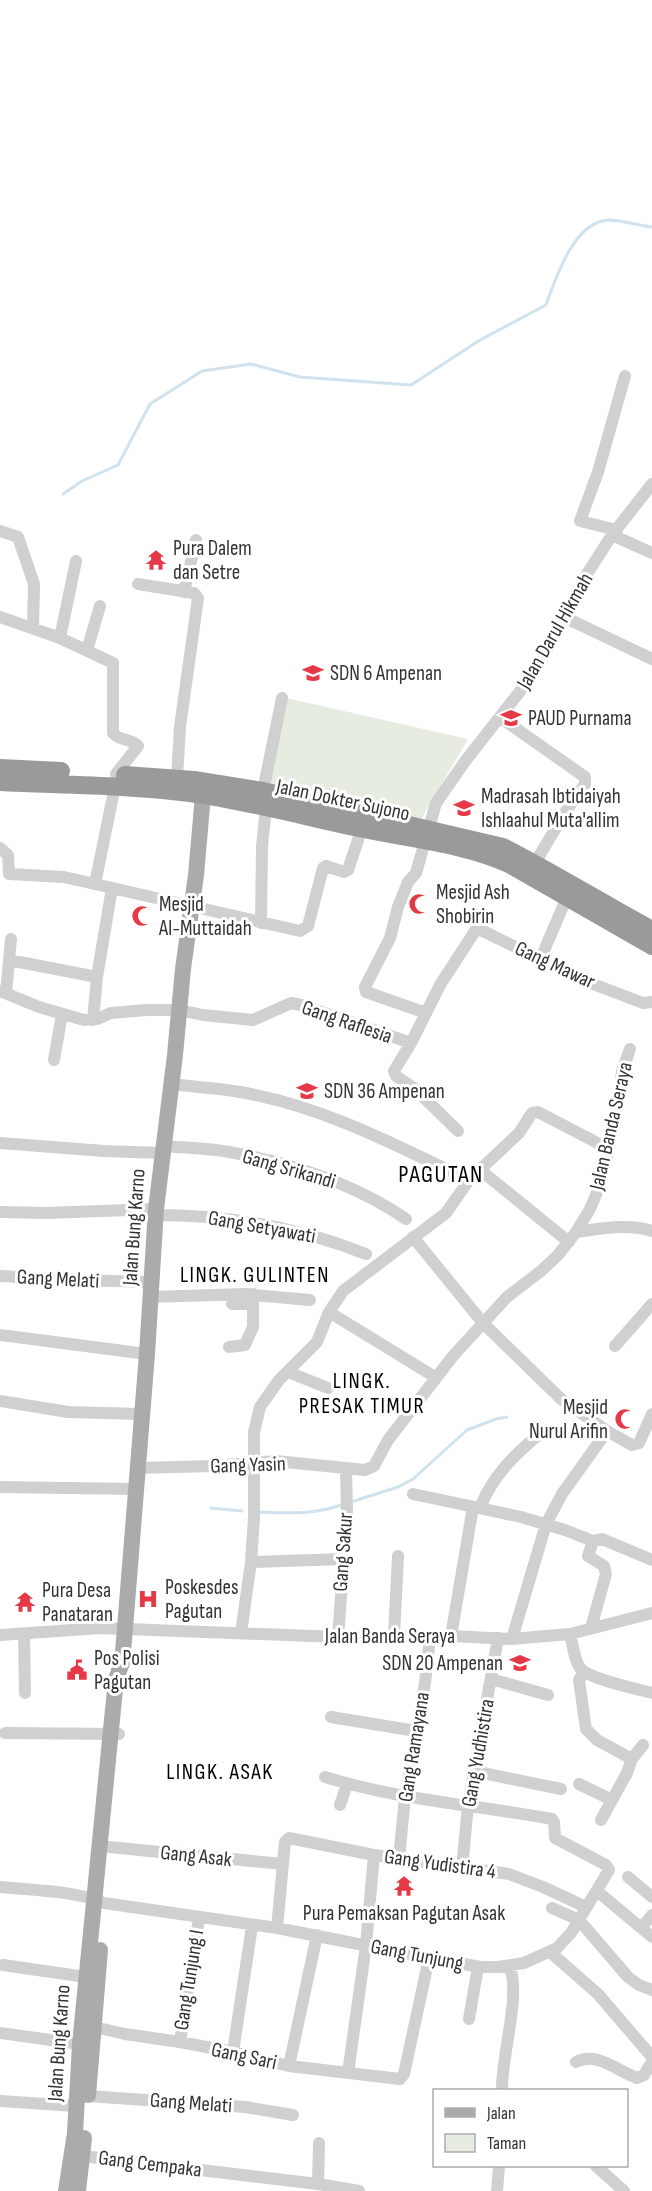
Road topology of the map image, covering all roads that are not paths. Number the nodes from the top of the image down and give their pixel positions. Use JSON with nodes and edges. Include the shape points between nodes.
{"nodes":[{"id":1,"x":625,"y":376,"type":"dead end"},
{"id":2,"x":652,"y":484,"type":"edge"},
{"id":3,"x":0,"y":531,"type":"edge"},
{"id":4,"x":615,"y":533,"type":"junction"},
{"id":5,"x":196,"y":540,"type":"dead end"},
{"id":6,"x":652,"y":553,"type":"edge"},
{"id":7,"x":76,"y":561,"type":"dead end"},
{"id":8,"x":138,"y":584,"type":"dead end"},
{"id":9,"x":184,"y":592,"type":"junction"},
{"id":10,"x":100,"y":606,"type":"dead end"},
{"id":11,"x":0,"y":617,"type":"edge"},
{"id":12,"x":564,"y":617,"type":"junction"},
{"id":13,"x":33,"y":628,"type":"junction"},
{"id":14,"x":60,"y":638,"type":"junction"},
{"id":15,"x":87,"y":650,"type":"junction"},
{"id":16,"x":652,"y":659,"type":"edge"},
{"id":17,"x":282,"y":698,"type":"dead end"},
{"id":18,"x":501,"y":718,"type":"junction"},
{"id":19,"x":0,"y":768,"type":"edge"},
{"id":20,"x":23,"y":776,"type":"junction"},
{"id":21,"x":116,"y":780,"type":"junction"},
{"id":22,"x":0,"y":782,"type":"edge"},
{"id":23,"x":199,"y":788,"type":"junction"},
{"id":24,"x":264,"y":799,"type":"junction"},
{"id":25,"x":362,"y":828,"type":"junction"},
{"id":26,"x":427,"y":835,"type":"junction"},
{"id":27,"x":0,"y":848,"type":"edge"},
{"id":28,"x":535,"y":863,"type":"junction"},
{"id":29,"x":95,"y":884,"type":"junction"},
{"id":30,"x":112,"y":888,"type":"junction"},
{"id":31,"x":567,"y":897,"type":"junction"},
{"id":32,"x":192,"y":906,"type":"junction"},
{"id":33,"x":261,"y":923,"type":"junction"},
{"id":34,"x":652,"y":930,"type":"edge"},
{"id":35,"x":11,"y":939,"type":"dead end"},
{"id":36,"x":652,"y":946,"type":"edge"},
{"id":37,"x":9,"y":960,"type":"junction"},
{"id":38,"x":540,"y":960,"type":"junction"},
{"id":39,"x":97,"y":976,"type":"junction"},
{"id":40,"x":3,"y":992,"type":"edge"},
{"id":41,"x":652,"y":1002,"type":"edge"},
{"id":42,"x":179,"y":1010,"type":"junction"},
{"id":43,"x":426,"y":1013,"type":"junction"},
{"id":44,"x":62,"y":1014,"type":"junction"},
{"id":45,"x":93,"y":1020,"type":"junction"},
{"id":46,"x":411,"y":1043,"type":"junction"},
{"id":47,"x":630,"y":1049,"type":"dead end"},
{"id":48,"x":54,"y":1060,"type":"dead end"},
{"id":49,"x":171,"y":1084,"type":"junction"},
{"id":50,"x":458,"y":1131,"type":"dead end"},
{"id":51,"x":0,"y":1143,"type":"edge"},
{"id":52,"x":163,"y":1149,"type":"junction"},
{"id":53,"x":609,"y":1149,"type":"junction"},
{"id":54,"x":479,"y":1169,"type":"junction"},
{"id":55,"x":452,"y":1172,"type":"dead end"},
{"id":56,"x":0,"y":1212,"type":"edge"},
{"id":57,"x":156,"y":1212,"type":"junction"},
{"id":58,"x":406,"y":1219,"type":"dead end"},
{"id":59,"x":652,"y":1231,"type":"edge"},
{"id":60,"x":413,"y":1237,"type":"junction"},
{"id":61,"x":572,"y":1237,"type":"junction"},
{"id":62,"x":366,"y":1254,"type":"dead end"},
{"id":63,"x":0,"y":1276,"type":"edge"},
{"id":64,"x":152,"y":1290,"type":"junction"},
{"id":65,"x":253,"y":1299,"type":"junction"},
{"id":66,"x":310,"y":1300,"type":"dead end"},
{"id":67,"x":232,"y":1304,"type":"dead end"},
{"id":68,"x":652,"y":1304,"type":"edge"},
{"id":69,"x":329,"y":1312,"type":"junction"},
{"id":70,"x":483,"y":1323,"type":"junction"},
{"id":71,"x":0,"y":1335,"type":"edge"},
{"id":72,"x":615,"y":1346,"type":"dead end"},
{"id":73,"x":230,"y":1347,"type":"dead end"},
{"id":74,"x":147,"y":1354,"type":"junction"},
{"id":75,"x":288,"y":1372,"type":"junction"},
{"id":76,"x":435,"y":1377,"type":"junction"},
{"id":77,"x":328,"y":1388,"type":"dead end"},
{"id":78,"x":0,"y":1401,"type":"edge"},
{"id":79,"x":141,"y":1414,"type":"junction"},
{"id":80,"x":652,"y":1414,"type":"edge"},
{"id":81,"x":542,"y":1431,"type":"dead end"},
{"id":82,"x":607,"y":1431,"type":"junction"},
{"id":83,"x":254,"y":1462,"type":"junction"},
{"id":84,"x":137,"y":1468,"type":"junction"},
{"id":85,"x":346,"y":1468,"type":"junction"},
{"id":86,"x":360,"y":1469,"type":"joint"},
{"id":87,"x":0,"y":1487,"type":"edge"},
{"id":88,"x":135,"y":1489,"type":"junction"},
{"id":89,"x":413,"y":1494,"type":"dead end"},
{"id":90,"x":476,"y":1508,"type":"junction"},
{"id":91,"x":546,"y":1524,"type":"junction"},
{"id":92,"x":593,"y":1541,"type":"junction"},
{"id":93,"x":398,"y":1556,"type":"dead end"},
{"id":94,"x":344,"y":1559,"type":"junction"},
{"id":95,"x":652,"y":1560,"type":"edge"},
{"id":96,"x":250,"y":1562,"type":"junction"},
{"id":97,"x":652,"y":1613,"type":"edge"},
{"id":98,"x":125,"y":1628,"type":"junction"},
{"id":99,"x":591,"y":1628,"type":"junction"},
{"id":100,"x":241,"y":1633,"type":"junction"},
{"id":101,"x":24,"y":1634,"type":"junction"},
{"id":102,"x":570,"y":1634,"type":"junction"},
{"id":103,"x":0,"y":1635,"type":"edge"},
{"id":104,"x":394,"y":1636,"type":"junction"},
{"id":105,"x":451,"y":1636,"type":"junction"},
{"id":106,"x":338,"y":1637,"type":"junction"},
{"id":107,"x":430,"y":1637,"type":"junction"},
{"id":108,"x":498,"y":1638,"type":"junction"},
{"id":109,"x":512,"y":1639,"type":"junction"},
{"id":110,"x":584,"y":1672,"type":"junction"},
{"id":111,"x":491,"y":1679,"type":"junction"},
{"id":112,"x":25,"y":1693,"type":"dead end"},
{"id":113,"x":652,"y":1694,"type":"edge"},
{"id":114,"x":548,"y":1695,"type":"dead end"},
{"id":115,"x":331,"y":1717,"type":"dead end"},
{"id":116,"x":416,"y":1731,"type":"junction"},
{"id":117,"x":5,"y":1733,"type":"dead end"},
{"id":118,"x":115,"y":1733,"type":"junction"},
{"id":119,"x":643,"y":1745,"type":"dead end"},
{"id":120,"x":632,"y":1759,"type":"junction"},
{"id":121,"x":473,"y":1771,"type":"junction"},
{"id":122,"x":325,"y":1777,"type":"dead end"},
{"id":123,"x":347,"y":1784,"type":"junction"},
{"id":124,"x":579,"y":1784,"type":"dead end"},
{"id":125,"x":561,"y":1789,"type":"dead end"},
{"id":126,"x":405,"y":1797,"type":"junction"},
{"id":127,"x":612,"y":1800,"type":"junction"},
{"id":128,"x":340,"y":1805,"type":"dead end"},
{"id":129,"x":468,"y":1805,"type":"junction"},
{"id":130,"x":601,"y":1820,"type":"dead end"},
{"id":131,"x":109,"y":1847,"type":"junction"},
{"id":132,"x":374,"y":1855,"type":"junction"},
{"id":133,"x":399,"y":1858,"type":"junction"},
{"id":134,"x":283,"y":1864,"type":"junction"},
{"id":135,"x":462,"y":1868,"type":"junction"},
{"id":136,"x":628,"y":1877,"type":"dead end"},
{"id":137,"x":0,"y":1887,"type":"edge"},
{"id":138,"x":598,"y":1888,"type":"junction"},
{"id":139,"x":652,"y":1897,"type":"edge"},
{"id":140,"x":99,"y":1901,"type":"junction"},
{"id":141,"x":586,"y":1907,"type":"junction"},
{"id":142,"x":552,"y":1908,"type":"dead end"},
{"id":143,"x":652,"y":1915,"type":"edge"},
{"id":144,"x":199,"y":1918,"type":"junction"},
{"id":145,"x":579,"y":1920,"type":"junction"},
{"id":146,"x":252,"y":1926,"type":"junction"},
{"id":147,"x":642,"y":1927,"type":"junction"},
{"id":148,"x":277,"y":1928,"type":"junction"},
{"id":149,"x":317,"y":1935,"type":"junction"},
{"id":150,"x":652,"y":1936,"type":"edge"},
{"id":151,"x":366,"y":1945,"type":"junction"},
{"id":152,"x":550,"y":1952,"type":"junction"},
{"id":153,"x":429,"y":1958,"type":"junction"},
{"id":154,"x":3,"y":1965,"type":"dead end"},
{"id":155,"x":509,"y":1966,"type":"junction"},
{"id":156,"x":478,"y":1967,"type":"junction"},
{"id":157,"x":86,"y":1977,"type":"junction"},
{"id":158,"x":652,"y":1990,"type":"edge"},
{"id":159,"x":469,"y":2019,"type":"dead end"},
{"id":160,"x":94,"y":2027,"type":"junction"},
{"id":161,"x":0,"y":2033,"type":"edge"},
{"id":162,"x":180,"y":2042,"type":"junction"},
{"id":163,"x":233,"y":2052,"type":"junction"},
{"id":164,"x":83,"y":2056,"type":"junction"},
{"id":165,"x":652,"y":2057,"type":"edge"},
{"id":166,"x":576,"y":2062,"type":"dead end"},
{"id":167,"x":652,"y":2062,"type":"edge"},
{"id":168,"x":289,"y":2066,"type":"junction"},
{"id":169,"x":348,"y":2073,"type":"junction"},
{"id":170,"x":502,"y":2089,"type":"edge"},
{"id":171,"x":0,"y":2101,"type":"edge"},
{"id":172,"x":82,"y":2101,"type":"junction"},
{"id":173,"x":293,"y":2115,"type":"dead end"},
{"id":174,"x":319,"y":2143,"type":"dead end"},
{"id":175,"x":83,"y":2157,"type":"junction"},
{"id":176,"x":500,"y":2167,"type":"edge"},
{"id":177,"x":597,"y":2167,"type":"edge"},
{"id":178,"x":318,"y":2184,"type":"junction"},
{"id":179,"x":292,"y":2186,"type":"edge"},
{"id":180,"x":66,"y":2191,"type":"edge"},
{"id":181,"x":78,"y":2191,"type":"edge"},
{"id":182,"x":359,"y":2191,"type":"edge"},
{"id":183,"x":497,"y":2191,"type":"edge"},
{"id":184,"x":624,"y":2191,"type":"edge"}],
"edges":[{"from":1,"to":4,"type":"street","via":[[580,521]]},
{"from":2,"to":4,"type":"street","name":"Jalan Darul Hikmah"},
{"from":3,"to":13,"type":"street","via":[[18,537],[29,567],[34,584]]},
{"from":4,"to":6,"type":"street"},
{"from":4,"to":12,"type":"street","name":"Jalan Darul Hikmah"},
{"from":5,"to":9,"type":"street"},
{"from":7,"to":14,"type":"street"},
{"from":8,"to":9,"type":"street"},
{"from":9,"to":23,"type":"street","via":[[194,593],[198,598],[180,727]]},
{"from":10,"to":15,"type":"street"},
{"from":11,"to":13,"type":"street"},
{"from":12,"to":16,"type":"street"},
{"from":12,"to":18,"type":"street","name":"Jalan Darul Hikmah","via":[[536,671]]},
{"from":13,"to":14,"type":"street"},
{"from":14,"to":15,"type":"street"},
{"from":15,"to":21,"type":"street","via":[[114,665],[113,733],[138,746]]},
{"from":17,"to":24,"type":"street"},
{"from":18,"to":26,"type":"street","name":"Jalan Darul Hikmah","via":[[436,803]]},
{"from":18,"to":28,"type":"street","via":[[585,777],[585,784]]},
{"from":19,"to":20,"type":"highway"},
{"from":20,"to":21,"type":"highway","name":"Jalan Dokter Sujono"},
{"from":20,"to":22,"type":"highway","name":"Jalan Dokter Sujono"},
{"from":21,"to":23,"type":"highway","name":"Jalan Dokter Sujono"},
{"from":21,"to":29,"type":"street"},
{"from":23,"to":24,"type":"highway","name":"Jalan Dokter Sujono"},
{"from":23,"to":32,"type":"main road","name":"Jalan Bung Karno"},
{"from":24,"to":25,"type":"highway","name":"Jalan Dokter Sujono"},
{"from":24,"to":26,"type":"highway"},
{"from":24,"to":33,"type":"street"},
{"from":25,"to":26,"type":"highway","name":"Jalan Dokter Sujono"},
{"from":25,"to":33,"type":"street","via":[[348,870],[323,868],[305,930]]},
{"from":26,"to":28,"type":"highway","via":[[503,847]]},
{"from":26,"to":31,"type":"highway","name":"Jalan Dokter Sujono","via":[[496,858]]},
{"from":26,"to":43,"type":"street","name":"Jalan Darul Hikmah","via":[[416,873],[408,882],[390,938],[365,990]]},
{"from":27,"to":29,"type":"street","via":[[8,855],[9,874],[53,875]]},
{"from":28,"to":34,"type":"highway"},
{"from":29,"to":30,"type":"street"},
{"from":30,"to":32,"type":"street"},
{"from":30,"to":39,"type":"street"},
{"from":31,"to":36,"type":"highway","name":"Jalan Dokter Sujono"},
{"from":31,"to":38,"type":"street"},
{"from":32,"to":33,"type":"street"},
{"from":32,"to":42,"type":"main road","name":"Jalan Bung Karno"},
{"from":35,"to":37,"type":"street"},
{"from":37,"to":39,"type":"street"},
{"from":37,"to":40,"type":"street"},
{"from":38,"to":41,"type":"street","name":"Gang Mawar","via":[[644,1003]]},
{"from":38,"to":43,"type":"street","name":"Gang Mawar","via":[[476,930]]},
{"from":39,"to":45,"type":"street"},
{"from":40,"to":44,"type":"street"},
{"from":42,"to":45,"type":"street","name":"Gang Raflesia","via":[[123,1011]]},
{"from":42,"to":46,"type":"street","name":"Gang Raflesia","via":[[253,1020],[291,1004],[301,1005]]},
{"from":42,"to":49,"type":"main road","name":"Jalan Bung Karno"},
{"from":43,"to":46,"type":"street","name":"Gang Mawar"},
{"from":44,"to":45,"type":"street"},
{"from":44,"to":48,"type":"street"},
{"from":46,"to":50,"type":"street","name":"Gang Mawar","via":[[394,1070],[396,1076]]},
{"from":47,"to":53,"type":"street","name":"Jalan Banda Seraya","via":[[622,1072]]},
{"from":49,"to":52,"type":"main road","name":"Jalan Bung Karno"},
{"from":49,"to":55,"type":"street","via":[[240,1092],[328,1115]]},
{"from":51,"to":52,"type":"street","name":"Gang Srikandi","via":[[104,1151]]},
{"from":52,"to":57,"type":"main road","name":"Jalan Bung Karno"},
{"from":52,"to":58,"type":"street","name":"Gang Srikandi","via":[[228,1152],[308,1172],[364,1194]]},
{"from":53,"to":54,"type":"street","via":[[535,1112],[519,1133]]},
{"from":53,"to":61,"type":"street","name":"Jalan Banda Seraya","via":[[601,1183]]},
{"from":54,"to":60,"type":"street","via":[[446,1213]]},
{"from":54,"to":61,"type":"street"},
{"from":56,"to":57,"type":"street","name":"Gang Setyawati"},
{"from":57,"to":62,"type":"street","name":"Gang Setyawati","via":[[290,1229]]},
{"from":57,"to":64,"type":"main road","name":"Jalan Bung Karno"},
{"from":59,"to":61,"type":"street","via":[[613,1228]]},
{"from":60,"to":69,"type":"street","via":[[351,1284]]},
{"from":60,"to":70,"type":"street"},
{"from":61,"to":70,"type":"street","name":"Jalan Banda Seraya"},
{"from":63,"to":64,"type":"street","name":"Gang Melati"},
{"from":64,"to":65,"type":"street","name":"Gang Melati"},
{"from":64,"to":74,"type":"main road","name":"Jalan Bung Karno"},
{"from":65,"to":66,"type":"street"},
{"from":65,"to":67,"type":"street"},
{"from":65,"to":73,"type":"street","via":[[253,1327],[245,1345]]},
{"from":68,"to":72,"type":"street"},
{"from":69,"to":75,"type":"street","via":[[316,1342]]},
{"from":69,"to":76,"type":"street"},
{"from":70,"to":76,"type":"street","name":"Jalan Banda Seraya"},
{"from":70,"to":82,"type":"street","via":[[561,1399]]},
{"from":71,"to":74,"type":"street"},
{"from":74,"to":79,"type":"main road","name":"Jalan Bung Karno"},
{"from":75,"to":77,"type":"street"},
{"from":75,"to":83,"type":"street","via":[[257,1413]]},
{"from":76,"to":86,"type":"street","name":"Jalan Banda Seraya","via":[[388,1440],[374,1466],[370,1470]]},
{"from":78,"to":79,"type":"street","via":[[68,1412]]},
{"from":79,"to":84,"type":"main road","name":"Jalan Bung Karno"},
{"from":80,"to":82,"type":"street","via":[[639,1443],[632,1445]]},
{"from":81,"to":90,"type":"street","via":[[506,1465]]},
{"from":82,"to":91,"type":"street","via":[[562,1494]]},
{"from":83,"to":84,"type":"street","name":"Gang Yasin"},
{"from":83,"to":85,"type":"street","name":"Gang Yasin"},
{"from":83,"to":96,"type":"street"},
{"from":84,"to":88,"type":"main road","name":"Jalan Bung Karno"},
{"from":85,"to":86,"type":"street","name":"Gang Yasin"},
{"from":85,"to":94,"type":"street","name":"Gang Sakur"},
{"from":87,"to":88,"type":"street"},
{"from":88,"to":98,"type":"main road","name":"Jalan Bung Karno"},
{"from":89,"to":90,"type":"street"},
{"from":90,"to":91,"type":"street"},
{"from":90,"to":105,"type":"street"},
{"from":91,"to":92,"type":"street"},
{"from":91,"to":109,"type":"street"},
{"from":92,"to":95,"type":"street","via":[[602,1539]]},
{"from":92,"to":99,"type":"street","via":[[588,1557],[603,1565],[606,1574]]},
{"from":93,"to":104,"type":"street"},
{"from":94,"to":96,"type":"street"},
{"from":94,"to":106,"type":"street","name":"Gang Sakur"},
{"from":96,"to":100,"type":"street"},
{"from":97,"to":99,"type":"street","name":"Jalan Banda Seraya"},
{"from":98,"to":100,"type":"street","name":"Jalan Banda Seraya"},
{"from":98,"to":101,"type":"street","name":"Jalan Banda Seraya"},
{"from":98,"to":118,"type":"main road","name":"Jalan Bung Karno","via":[[122,1663],[116,1679]]},
{"from":99,"to":102,"type":"street","name":"Jalan Banda Seraya"},
{"from":100,"to":106,"type":"street","name":"Jalan Banda Seraya"},
{"from":101,"to":103,"type":"street","name":"Jalan Banda Seraya"},
{"from":101,"to":112,"type":"street"},
{"from":102,"to":109,"type":"street","name":"Jalan Banda Seraya"},
{"from":102,"to":110,"type":"street"},
{"from":104,"to":106,"type":"street","name":"Jalan Banda Seraya"},
{"from":104,"to":107,"type":"street","name":"Jalan Banda Seraya"},
{"from":105,"to":107,"type":"street","name":"Jalan Banda Seraya"},
{"from":105,"to":108,"type":"street","name":"Jalan Banda Seraya"},
{"from":107,"to":116,"type":"street","name":"Gang Ramayana"},
{"from":108,"to":109,"type":"street","name":"Jalan Banda Seraya"},
{"from":108,"to":111,"type":"street","name":"Gang Yudhistira"},
{"from":110,"to":113,"type":"street"},
{"from":110,"to":120,"type":"street","via":[[579,1680],[586,1729],[597,1740]]},
{"from":111,"to":114,"type":"street"},
{"from":111,"to":121,"type":"street","name":"Gang Yudhistira"},
{"from":115,"to":116,"type":"street"},
{"from":116,"to":126,"type":"street","name":"Gang Ramayana"},
{"from":117,"to":118,"type":"street"},
{"from":118,"to":131,"type":"main road","name":"Jalan Bung Karno"},
{"from":118,"to":140,"type":"main road","name":"Jalan Bung Karno"},
{"from":119,"to":120,"type":"street"},
{"from":120,"to":127,"type":"street"},
{"from":121,"to":125,"type":"street"},
{"from":121,"to":129,"type":"street","name":"Gang Yudhistira"},
{"from":122,"to":123,"type":"street"},
{"from":123,"to":126,"type":"street"},
{"from":123,"to":128,"type":"street"},
{"from":124,"to":127,"type":"street"},
{"from":126,"to":129,"type":"street"},
{"from":126,"to":133,"type":"street","name":"Gang Ramayana"},
{"from":127,"to":130,"type":"street"},
{"from":129,"to":135,"type":"street","name":"Gang Yudhistira"},
{"from":129,"to":138,"type":"street","via":[[549,1818],[554,1822],[555,1838],[608,1867]]},
{"from":131,"to":134,"type":"street","name":"Gang Asak"},
{"from":131,"to":140,"type":"main road","name":"Jalan Bung Karno"},
{"from":132,"to":133,"type":"street","name":"Gang Yudistira 4"},
{"from":132,"to":134,"type":"street","name":"Gang Yudistira 4","via":[[289,1838]]},
{"from":132,"to":151,"type":"street"},
{"from":133,"to":135,"type":"street","name":"Gang Yudistira 4"},
{"from":134,"to":148,"type":"street"},
{"from":135,"to":141,"type":"street","name":"Gang Yudistira 4","via":[[516,1876]]},
{"from":136,"to":139,"type":"street"},
{"from":137,"to":140,"type":"street","name":"Gang Tunjung"},
{"from":138,"to":141,"type":"street","name":"Gang Tunjung"},
{"from":138,"to":147,"type":"street"},
{"from":140,"to":144,"type":"street","name":"Gang Tunjung"},
{"from":140,"to":157,"type":"main road","name":"Jalan Bung Karno"},
{"from":140,"to":160,"type":"main road"},
{"from":141,"to":145,"type":"street","name":"Gang Tunjung"},
{"from":142,"to":145,"type":"street"},
{"from":143,"to":147,"type":"street"},
{"from":144,"to":146,"type":"street","name":"Gang Tunjung"},
{"from":144,"to":162,"type":"street","name":"Gang Tunjung I"},
{"from":145,"to":152,"type":"street","name":"Gang Tunjung"},
{"from":145,"to":158,"type":"street","via":[[628,1977]]},
{"from":146,"to":148,"type":"street","name":"Gang Tunjung"},
{"from":146,"to":163,"type":"street"},
{"from":147,"to":150,"type":"street"},
{"from":148,"to":149,"type":"street","name":"Gang Tunjung"},
{"from":149,"to":151,"type":"street","name":"Gang Tunjung"},
{"from":149,"to":168,"type":"street"},
{"from":151,"to":153,"type":"street","name":"Gang Tunjung"},
{"from":151,"to":169,"type":"street"},
{"from":152,"to":155,"type":"street","name":"Gang Tunjung"},
{"from":152,"to":165,"type":"street","via":[[597,1994]]},
{"from":153,"to":156,"type":"street","name":"Gang Tunjung"},
{"from":153,"to":169,"type":"street","name":"Gang Sari","via":[[404,2075],[394,2079]]},
{"from":154,"to":157,"type":"street"},
{"from":155,"to":156,"type":"street","name":"Gang Tunjung"},
{"from":155,"to":170,"type":"street","via":[[514,1982]]},
{"from":156,"to":159,"type":"street"},
{"from":157,"to":164,"type":"main road","name":"Jalan Bung Karno"},
{"from":160,"to":162,"type":"street","name":"Gang Sari"},
{"from":160,"to":164,"type":"main road"},
{"from":161,"to":164,"type":"street"},
{"from":162,"to":163,"type":"street","name":"Gang Sari"},
{"from":163,"to":168,"type":"street","name":"Gang Sari"},
{"from":164,"to":172,"type":"main road"},
{"from":166,"to":167,"type":"street","via":[[597,2059],[637,2078],[644,2075]]},
{"from":168,"to":169,"type":"street","name":"Gang Sari"},
{"from":171,"to":172,"type":"street","name":"Gang Melati"},
{"from":172,"to":173,"type":"street","name":"Gang Melati","via":[[245,2107]]},
{"from":172,"to":175,"type":"main road"},
{"from":172,"to":180,"type":"main road","name":"Jalan Bung Karno"},
{"from":174,"to":178,"type":"street"},
{"from":175,"to":179,"type":"street","name":"Gang Cempaka"},
{"from":175,"to":181,"type":"main road"},
{"from":176,"to":183,"type":"street"},
{"from":177,"to":184,"type":"street"},
{"from":178,"to":179,"type":"street","name":"Gang Cempaka"},
{"from":178,"to":182,"type":"street","name":"Gang Cempaka"}]}
